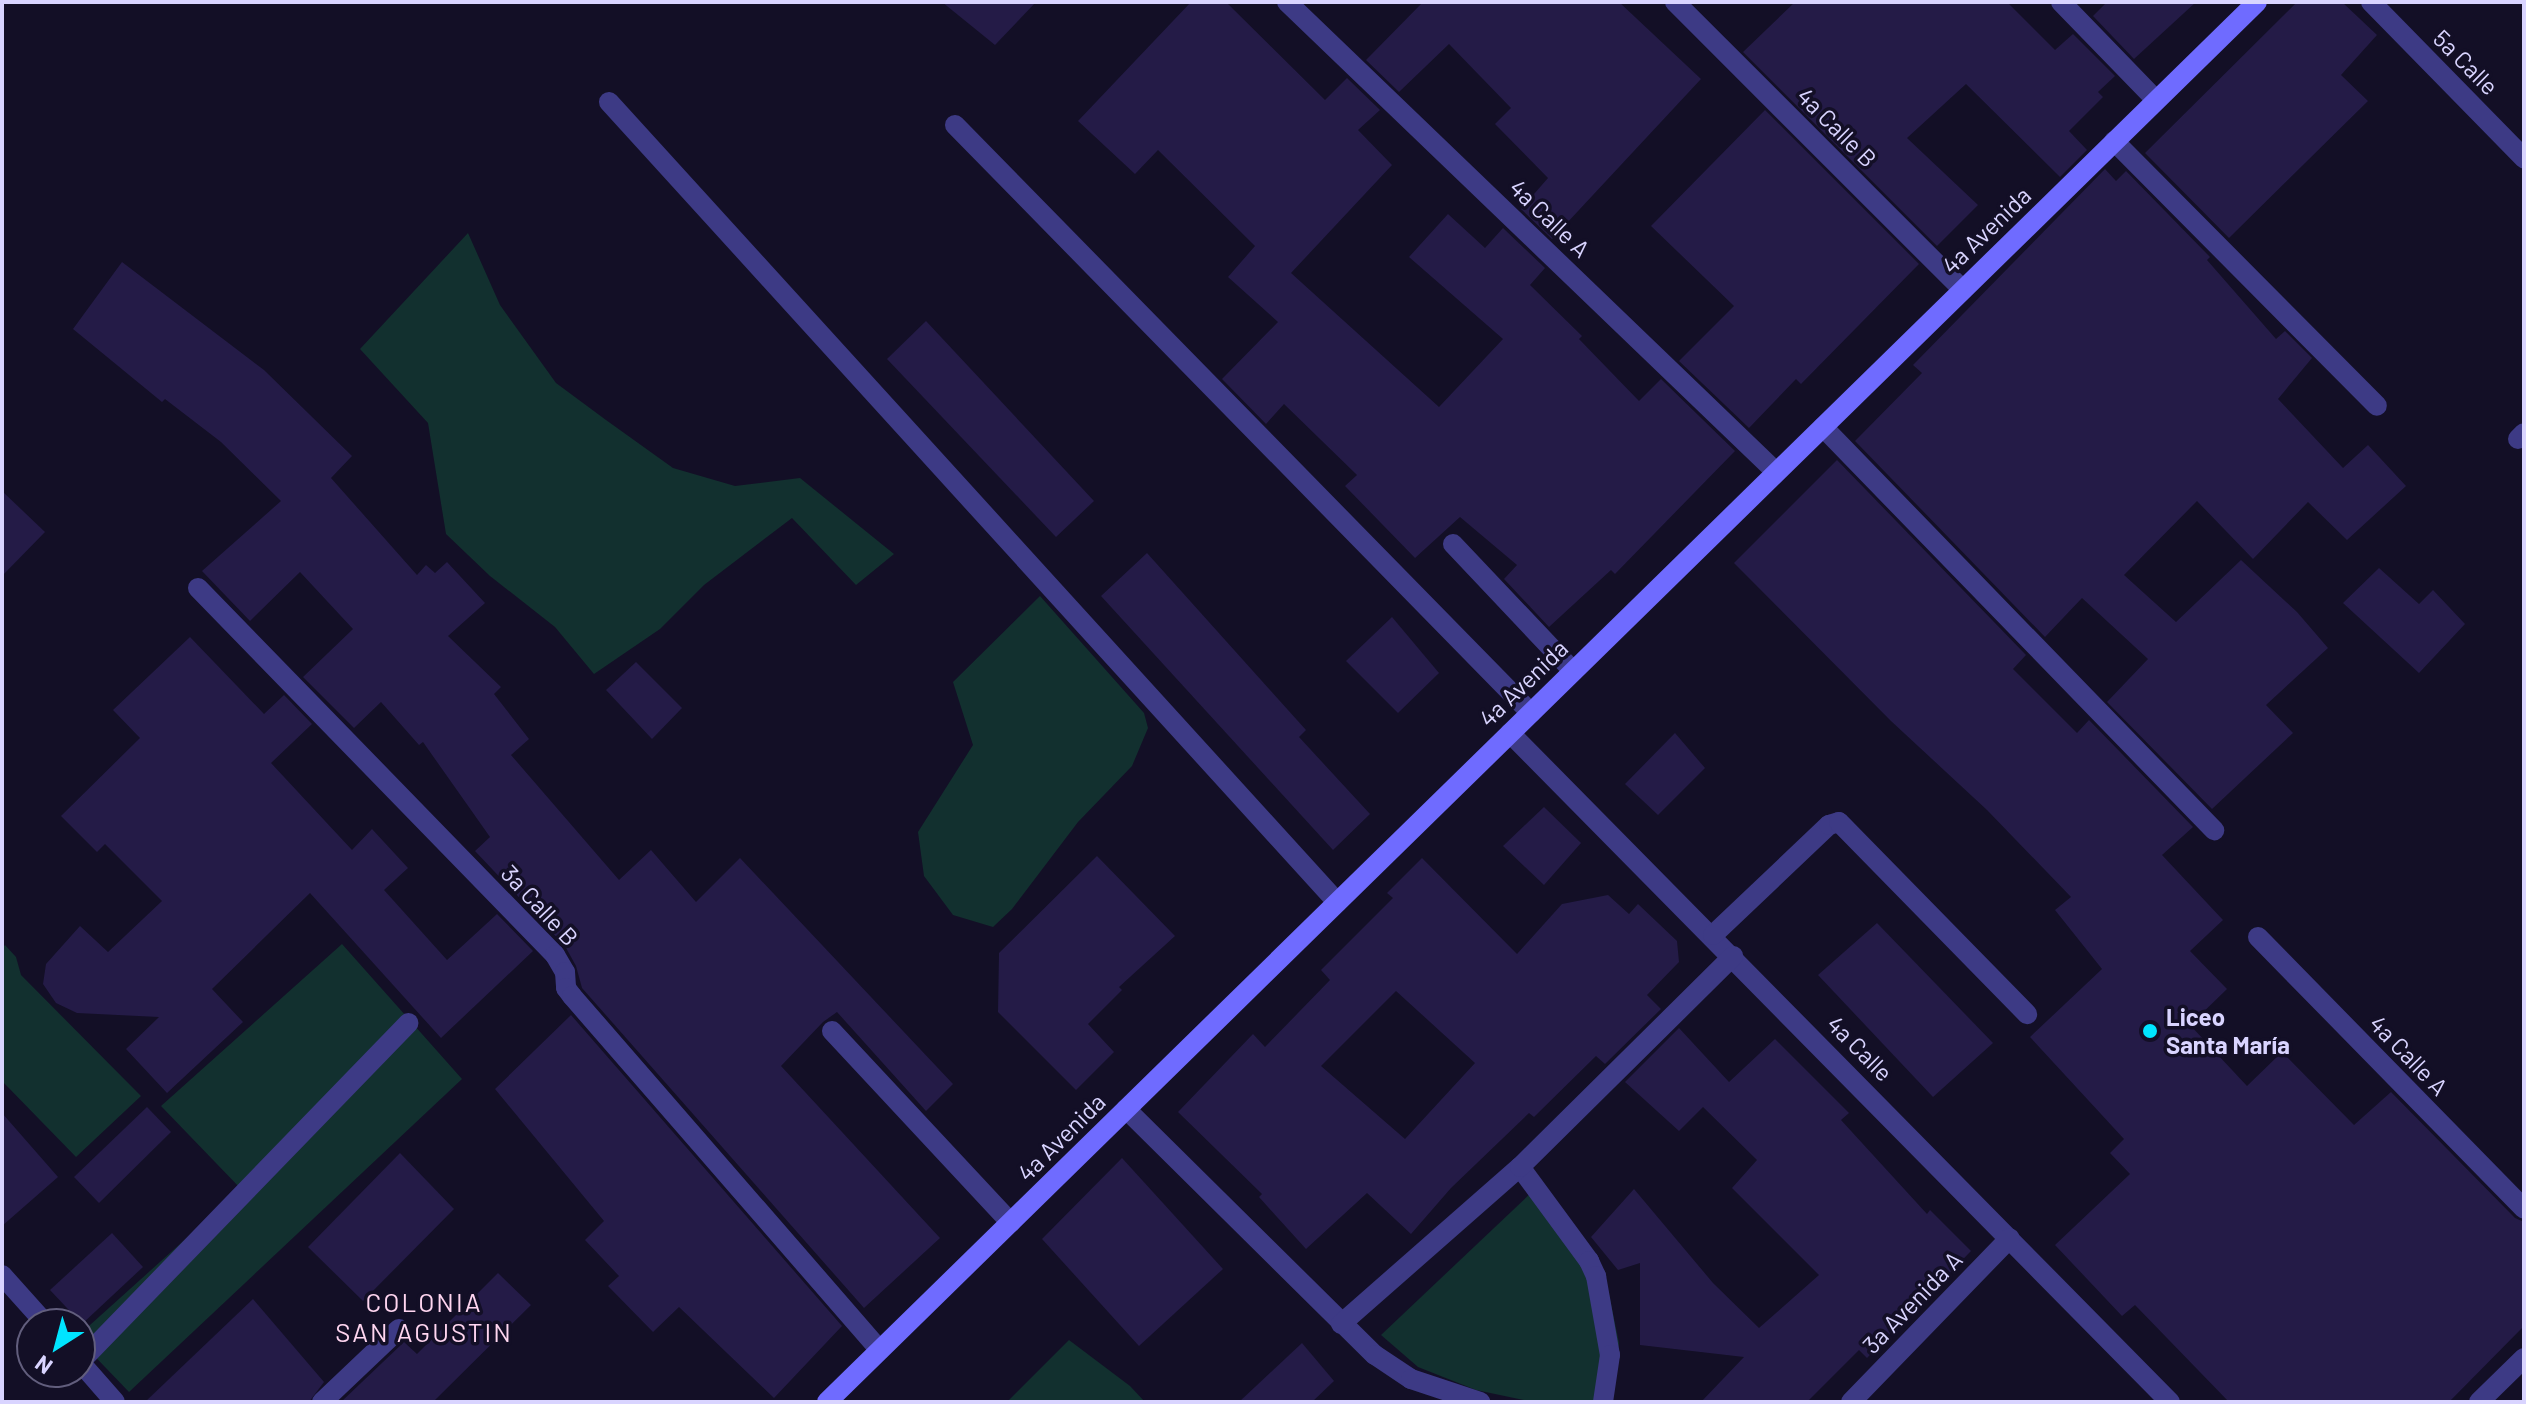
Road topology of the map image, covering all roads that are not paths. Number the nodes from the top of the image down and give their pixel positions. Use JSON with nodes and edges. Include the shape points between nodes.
{"nodes":[{"id":1,"x":1287,"y":2,"type":"edge"},
{"id":2,"x":1675,"y":2,"type":"edge"},
{"id":3,"x":2061,"y":2,"type":"edge"},
{"id":4,"x":2371,"y":2,"type":"edge"},
{"id":5,"x":2247,"y":5,"type":"edge"},
{"id":6,"x":2156,"y":100,"type":"junction"},
{"id":7,"x":609,"y":102,"type":"dead end"},
{"id":8,"x":955,"y":125,"type":"dead end"},
{"id":9,"x":2114,"y":141,"type":"junction"},
{"id":10,"x":2524,"y":158,"type":"edge"},
{"id":11,"x":1963,"y":290,"type":"junction"},
{"id":12,"x":2377,"y":406,"type":"dead end"},
{"id":13,"x":1823,"y":427,"type":"junction"},
{"id":14,"x":1776,"y":472,"type":"junction"},
{"id":15,"x":1453,"y":544,"type":"dead end"},
{"id":16,"x":198,"y":588,"type":"dead end"},
{"id":17,"x":1573,"y":671,"type":"junction"},
{"id":18,"x":1531,"y":713,"type":"junction"},
{"id":19,"x":1510,"y":733,"type":"junction"},
{"id":20,"x":2214,"y":830,"type":"dead end"},
{"id":21,"x":1337,"y":902,"type":"junction"},
{"id":22,"x":1713,"y":935,"type":"junction"},
{"id":23,"x":2258,"y":937,"type":"dead end"},
{"id":24,"x":1733,"y":956,"type":"junction"},
{"id":25,"x":2027,"y":1014,"type":"dead end"},
{"id":26,"x":408,"y":1023,"type":"dead end"},
{"id":27,"x":832,"y":1031,"type":"dead end"},
{"id":28,"x":1126,"y":1109,"type":"junction"},
{"id":29,"x":1520,"y":1167,"type":"junction"},
{"id":30,"x":2524,"y":1209,"type":"edge"},
{"id":31,"x":1011,"y":1223,"type":"junction"},
{"id":32,"x":2010,"y":1238,"type":"junction"},
{"id":33,"x":2,"y":1275,"type":"edge"},
{"id":34,"x":32,"y":1308,"type":"edge"},
{"id":35,"x":1341,"y":1324,"type":"junction"},
{"id":36,"x":399,"y":1329,"type":"dead end"},
{"id":37,"x":96,"y":1345,"type":"edge"},
{"id":38,"x":880,"y":1350,"type":"junction"},
{"id":39,"x":2524,"y":1358,"type":"edge"},
{"id":40,"x":96,"y":1382,"type":"edge"},
{"id":41,"x":111,"y":1401,"type":"edge"},
{"id":42,"x":322,"y":1402,"type":"edge"},
{"id":43,"x":827,"y":1402,"type":"edge"},
{"id":44,"x":1480,"y":1402,"type":"edge"},
{"id":45,"x":1603,"y":1402,"type":"edge"},
{"id":46,"x":1851,"y":1402,"type":"edge"},
{"id":47,"x":2170,"y":1402,"type":"edge"},
{"id":48,"x":2479,"y":1402,"type":"edge"}],
"edges":[{"from":1,"to":14,"type":"street","name":"4a Calle A"},
{"from":2,"to":11,"type":"street","name":"4a Calle B"},
{"from":3,"to":6,"type":"street"},
{"from":4,"to":10,"type":"street","name":"5a Calle"},
{"from":5,"to":6,"type":"street","name":"4a Avenida"},
{"from":6,"to":9,"type":"street","name":"4a Avenida"},
{"from":7,"to":21,"type":"street"},
{"from":8,"to":18,"type":"street"},
{"from":9,"to":11,"type":"street","name":"4a Avenida"},
{"from":9,"to":12,"type":"street"},
{"from":11,"to":13,"type":"street","name":"4a Avenida"},
{"from":13,"to":14,"type":"street","name":"4a Avenida"},
{"from":13,"to":20,"type":"street"},
{"from":14,"to":17,"type":"street","name":"4a Avenida"},
{"from":15,"to":17,"type":"street"},
{"from":16,"to":38,"type":"street","name":"3a Calle B","via":[[555,955],[572,996]]},
{"from":17,"to":18,"type":"street","name":"4a Avenida"},
{"from":18,"to":19,"type":"street","name":"4a Avenida"},
{"from":19,"to":21,"type":"street","name":"4a Avenida"},
{"from":19,"to":22,"type":"street","name":"4a Calle"},
{"from":21,"to":28,"type":"street","name":"4a Avenida"},
{"from":22,"to":24,"type":"street","name":"4a Calle"},
{"from":22,"to":25,"type":"street","via":[[1829,825],[1839,822]]},
{"from":23,"to":30,"type":"street","name":"4a Calle A"},
{"from":24,"to":29,"type":"street"},
{"from":24,"to":32,"type":"street","name":"4a Calle"},
{"from":26,"to":37,"type":"street"},
{"from":27,"to":31,"type":"street"},
{"from":28,"to":31,"type":"street","name":"4a Avenida"},
{"from":28,"to":35,"type":"street"},
{"from":29,"to":35,"type":"street"},
{"from":29,"to":45,"type":"street","via":[[1596,1276],[1610,1355]]},
{"from":31,"to":38,"type":"street","name":"4a Avenida"},
{"from":32,"to":46,"type":"street","name":"3a Avenida A"},
{"from":32,"to":47,"type":"street","name":"4a Calle"},
{"from":33,"to":34,"type":"street"},
{"from":35,"to":44,"type":"street","via":[[1411,1379]]},
{"from":36,"to":42,"type":"street"},
{"from":38,"to":43,"type":"street","name":"4a Avenida"},
{"from":39,"to":48,"type":"street"},
{"from":40,"to":41,"type":"street"}]}
